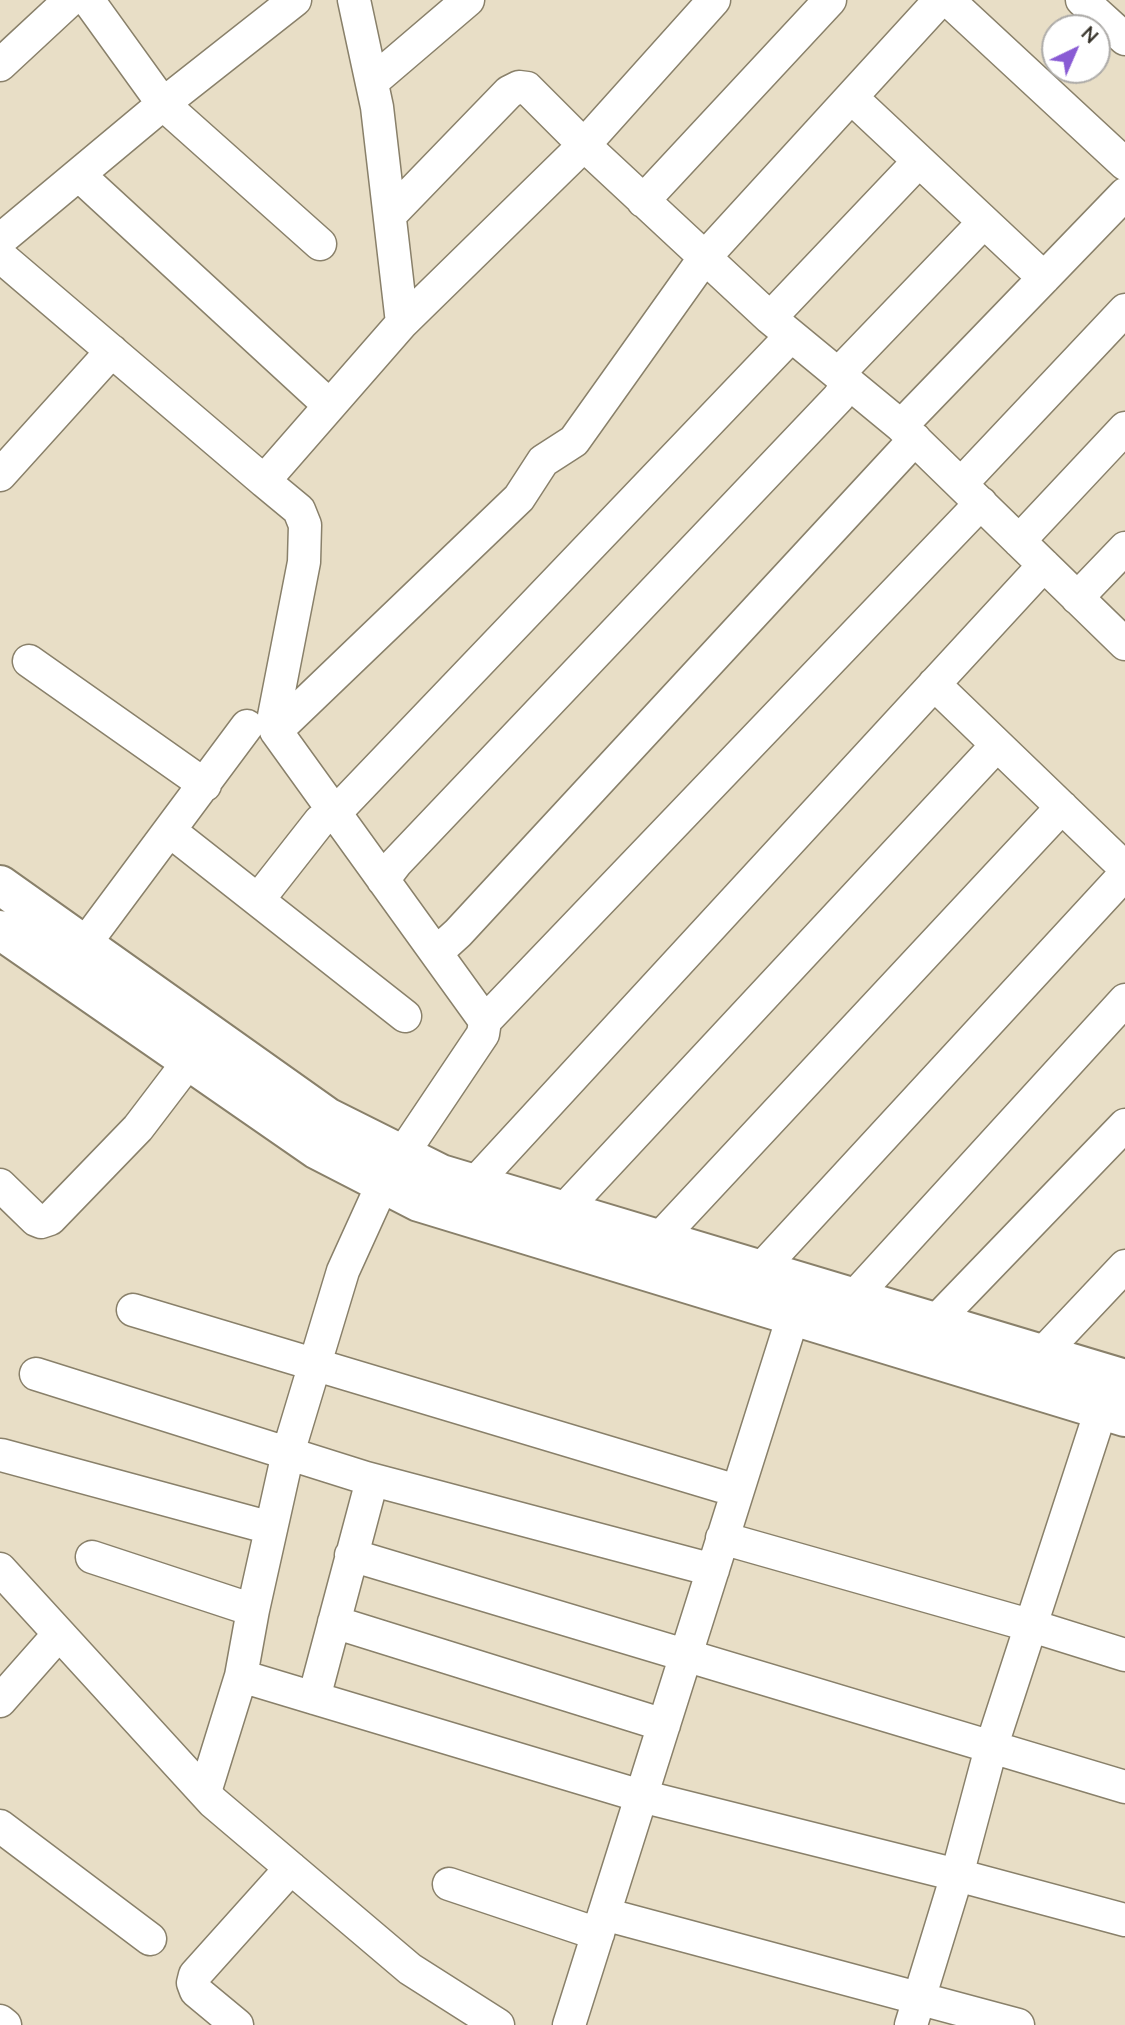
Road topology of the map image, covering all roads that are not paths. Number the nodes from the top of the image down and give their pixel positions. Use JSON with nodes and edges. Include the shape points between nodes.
{"nodes":[{"id":1,"x":70,"y":0,"type":"edge"},
{"id":2,"x":88,"y":0,"type":"edge"},
{"id":3,"x":295,"y":0,"type":"edge"},
{"id":4,"x":354,"y":0,"type":"edge"},
{"id":5,"x":468,"y":0,"type":"edge"},
{"id":6,"x":714,"y":0,"type":"edge"},
{"id":7,"x":830,"y":0,"type":"edge"},
{"id":8,"x":940,"y":0,"type":"edge"},
{"id":9,"x":948,"y":0,"type":"edge"},
{"id":10,"x":1082,"y":0,"type":"edge"},
{"id":11,"x":1125,"y":39,"type":"edge"},
{"id":12,"x":0,"y":65,"type":"edge"},
{"id":13,"x":372,"y":82,"type":"junction"},
{"id":14,"x":852,"y":98,"type":"junction"},
{"id":15,"x":163,"y":104,"type":"junction"},
{"id":16,"x":584,"y":145,"type":"junction"},
{"id":17,"x":919,"y":161,"type":"junction"},
{"id":18,"x":1125,"y":164,"type":"edge"},
{"id":19,"x":79,"y":175,"type":"junction"},
{"id":20,"x":1125,"y":194,"type":"edge"},
{"id":21,"x":643,"y":201,"type":"junction"},
{"id":22,"x":390,"y":215,"type":"junction"},
{"id":23,"x":984,"y":222,"type":"junction"},
{"id":24,"x":2,"y":239,"type":"edge"},
{"id":25,"x":320,"y":244,"type":"dead end"},
{"id":26,"x":705,"y":257,"type":"junction"},
{"id":27,"x":1044,"y":278,"type":"junction"},
{"id":28,"x":1125,"y":310,"type":"edge"},
{"id":29,"x":402,"y":323,"type":"junction"},
{"id":30,"x":781,"y":327,"type":"junction"},
{"id":31,"x":112,"y":351,"type":"junction"},
{"id":32,"x":844,"y":379,"type":"junction"},
{"id":33,"x":329,"y":405,"type":"junction"},
{"id":34,"x":1125,"y":428,"type":"edge"},
{"id":35,"x":908,"y":432,"type":"junction"},
{"id":36,"x":0,"y":475,"type":"edge"},
{"id":37,"x":264,"y":481,"type":"junction"},
{"id":38,"x":971,"y":494,"type":"junction"},
{"id":39,"x":1018,"y":541,"type":"junction"},
{"id":40,"x":1125,"y":548,"type":"edge"},
{"id":41,"x":1044,"y":565,"type":"junction"},
{"id":42,"x":1077,"y":598,"type":"junction"},
{"id":43,"x":1125,"y":644,"type":"edge"},
{"id":44,"x":29,"y":661,"type":"dead end"},
{"id":45,"x":934,"y":684,"type":"junction"},
{"id":46,"x":261,"y":729,"type":"junction"},
{"id":47,"x":997,"y":745,"type":"junction"},
{"id":48,"x":205,"y":785,"type":"junction"},
{"id":49,"x":1062,"y":807,"type":"junction"},
{"id":50,"x":328,"y":817,"type":"junction"},
{"id":51,"x":170,"y":831,"type":"junction"},
{"id":52,"x":1125,"y":868,"type":"edge"},
{"id":53,"x":1125,"y":874,"type":"edge"},
{"id":54,"x":383,"y":880,"type":"junction"},
{"id":55,"x":0,"y":886,"type":"edge"},
{"id":56,"x":258,"y":900,"type":"junction"},
{"id":57,"x":0,"y":930,"type":"edge"},
{"id":58,"x":84,"y":945,"type":"junction"},
{"id":59,"x":436,"y":953,"type":"junction"},
{"id":60,"x":1125,"y":1000,"type":"edge"},
{"id":61,"x":405,"y":1016,"type":"dead end"},
{"id":62,"x":485,"y":1021,"type":"junction"},
{"id":63,"x":189,"y":1061,"type":"junction"},
{"id":64,"x":1125,"y":1125,"type":"edge"},
{"id":65,"x":392,"y":1169,"type":"junction"},
{"id":66,"x":474,"y":1184,"type":"junction"},
{"id":67,"x":0,"y":1185,"type":"edge"},
{"id":68,"x":563,"y":1211,"type":"junction"},
{"id":69,"x":659,"y":1240,"type":"junction"},
{"id":70,"x":1125,"y":1266,"type":"edge"},
{"id":71,"x":760,"y":1270,"type":"junction"},
{"id":72,"x":853,"y":1298,"type":"junction"},
{"id":73,"x":133,"y":1310,"type":"dead end"},
{"id":74,"x":793,"y":1316,"type":"junction"},
{"id":75,"x":935,"y":1322,"type":"junction"},
{"id":76,"x":1041,"y":1354,"type":"junction"},
{"id":77,"x":317,"y":1363,"type":"junction"},
{"id":78,"x":36,"y":1374,"type":"dead end"},
{"id":79,"x":1125,"y":1379,"type":"edge"},
{"id":80,"x":1113,"y":1413,"type":"edge"},
{"id":81,"x":288,"y":1452,"type":"junction"},
{"id":82,"x":1,"y":1455,"type":"edge"},
{"id":83,"x":366,"y":1478,"type":"junction"},
{"id":84,"x":737,"y":1491,"type":"junction"},
{"id":85,"x":271,"y":1528,"type":"junction"},
{"id":86,"x":722,"y":1538,"type":"junction"},
{"id":87,"x":351,"y":1555,"type":"junction"},
{"id":88,"x":92,"y":1557,"type":"dead end"},
{"id":89,"x":0,"y":1569,"type":"edge"},
{"id":90,"x":713,"y":1570,"type":"junction"},
{"id":91,"x":253,"y":1610,"type":"junction"},
{"id":92,"x":334,"y":1622,"type":"junction"},
{"id":93,"x":1029,"y":1625,"type":"junction"},
{"id":94,"x":59,"y":1634,"type":"junction"},
{"id":95,"x":1125,"y":1654,"type":"edge"},
{"id":96,"x":685,"y":1656,"type":"junction"},
{"id":97,"x":241,"y":1676,"type":"junction"},
{"id":98,"x":314,"y":1698,"type":"junction"},
{"id":99,"x":0,"y":1701,"type":"edge"},
{"id":100,"x":664,"y":1725,"type":"junction"},
{"id":101,"x":991,"y":1748,"type":"junction"},
{"id":102,"x":1125,"y":1787,"type":"edge"},
{"id":103,"x":205,"y":1792,"type":"junction"},
{"id":104,"x":641,"y":1796,"type":"junction"},
{"id":105,"x":0,"y":1826,"type":"edge"},
{"id":106,"x":291,"y":1867,"type":"junction"},
{"id":107,"x":957,"y":1875,"type":"junction"},
{"id":108,"x":449,"y":1884,"type":"dead end"},
{"id":109,"x":1125,"y":1920,"type":"edge"},
{"id":110,"x":601,"y":1924,"type":"junction"},
{"id":111,"x":149,"y":1939,"type":"dead end"},
{"id":112,"x":915,"y":2012,"type":"edge"},
{"id":113,"x":0,"y":2021,"type":"edge"},
{"id":114,"x":5,"y":2025,"type":"edge"},
{"id":115,"x":237,"y":2025,"type":"edge"},
{"id":116,"x":498,"y":2025,"type":"edge"},
{"id":117,"x":569,"y":2025,"type":"edge"},
{"id":118,"x":1018,"y":2025,"type":"edge"}],
"edges":[{"from":1,"to":12,"type":"street"},
{"from":2,"to":15,"type":"street"},
{"from":3,"to":15,"type":"street"},
{"from":4,"to":13,"type":"street"},
{"from":5,"to":13,"type":"street"},
{"from":6,"to":16,"type":"street"},
{"from":7,"to":21,"type":"street"},
{"from":8,"to":14,"type":"street"},
{"from":9,"to":18,"type":"street"},
{"from":10,"to":11,"type":"street"},
{"from":13,"to":22,"type":"street"},
{"from":14,"to":17,"type":"street"},
{"from":14,"to":26,"type":"street"},
{"from":15,"to":19,"type":"street"},
{"from":15,"to":25,"type":"street"},
{"from":16,"to":21,"type":"street"},
{"from":16,"to":22,"type":"street","via":[[527,88],[519,86]]},
{"from":16,"to":29,"type":"street"},
{"from":17,"to":23,"type":"street"},
{"from":17,"to":30,"type":"street"},
{"from":19,"to":24,"type":"street"},
{"from":19,"to":33,"type":"street"},
{"from":20,"to":27,"type":"street"},
{"from":21,"to":26,"type":"street"},
{"from":22,"to":29,"type":"street"},
{"from":23,"to":27,"type":"street"},
{"from":23,"to":32,"type":"street"},
{"from":24,"to":31,"type":"street"},
{"from":26,"to":30,"type":"street"},
{"from":26,"to":46,"type":"street","via":[[574,441],[544,461],[519,498]]},
{"from":27,"to":35,"type":"street"},
{"from":28,"to":38,"type":"street"},
{"from":29,"to":33,"type":"street"},
{"from":30,"to":32,"type":"street"},
{"from":30,"to":50,"type":"street"},
{"from":31,"to":36,"type":"street"},
{"from":31,"to":37,"type":"street"},
{"from":32,"to":35,"type":"street"},
{"from":32,"to":54,"type":"street","via":[[838,398]]},
{"from":33,"to":37,"type":"street"},
{"from":34,"to":39,"type":"street"},
{"from":35,"to":38,"type":"street"},
{"from":35,"to":59,"type":"street","via":[[468,923]]},
{"from":37,"to":46,"type":"street","via":[[299,510],[304,525],[304,562],[274,716]]},
{"from":38,"to":39,"type":"street"},
{"from":38,"to":62,"type":"street"},
{"from":39,"to":41,"type":"street"},
{"from":40,"to":42,"type":"street"},
{"from":41,"to":42,"type":"street"},
{"from":41,"to":45,"type":"street"},
{"from":42,"to":43,"type":"street"},
{"from":44,"to":48,"type":"street"},
{"from":45,"to":47,"type":"street"},
{"from":45,"to":66,"type":"street"},
{"from":46,"to":48,"type":"street"},
{"from":46,"to":50,"type":"street"},
{"from":47,"to":49,"type":"street"},
{"from":47,"to":68,"type":"street"},
{"from":48,"to":51,"type":"street"},
{"from":49,"to":52,"type":"street"},
{"from":49,"to":69,"type":"street"},
{"from":50,"to":54,"type":"street"},
{"from":50,"to":56,"type":"street"},
{"from":51,"to":56,"type":"street"},
{"from":51,"to":58,"type":"street"},
{"from":53,"to":71,"type":"street"},
{"from":54,"to":59,"type":"street"},
{"from":55,"to":58,"type":"street"},
{"from":56,"to":61,"type":"street"},
{"from":57,"to":63,"type":"street"},
{"from":58,"to":65,"type":"street","via":[[327,1117]]},
{"from":59,"to":62,"type":"street"},
{"from":60,"to":72,"type":"street"},
{"from":62,"to":65,"type":"street","via":[[478,1042]]},
{"from":63,"to":65,"type":"street","via":[[316,1149]]},
{"from":63,"to":67,"type":"street","via":[[138,1128],[50,1219],[36,1220]]},
{"from":64,"to":75,"type":"street"},
{"from":65,"to":66,"type":"street","via":[[441,1174]]},
{"from":65,"to":74,"type":"street","via":[[419,1202]]},
{"from":65,"to":77,"type":"street","via":[[343,1271]]},
{"from":66,"to":68,"type":"street"},
{"from":68,"to":69,"type":"street"},
{"from":69,"to":71,"type":"street"},
{"from":70,"to":76,"type":"street"},
{"from":71,"to":72,"type":"street"},
{"from":72,"to":75,"type":"street"},
{"from":73,"to":77,"type":"street"},
{"from":74,"to":80,"type":"street"},
{"from":74,"to":84,"type":"street"},
{"from":75,"to":76,"type":"street"},
{"from":76,"to":79,"type":"street"},
{"from":77,"to":81,"type":"street"},
{"from":77,"to":84,"type":"street"},
{"from":78,"to":81,"type":"street"},
{"from":80,"to":93,"type":"street"},
{"from":81,"to":83,"type":"street"},
{"from":81,"to":85,"type":"street"},
{"from":82,"to":85,"type":"street"},
{"from":83,"to":87,"type":"street","via":[[371,1489]]},
{"from":83,"to":90,"type":"street"},
{"from":84,"to":86,"type":"street"},
{"from":85,"to":91,"type":"street"},
{"from":86,"to":90,"type":"street"},
{"from":86,"to":93,"type":"street"},
{"from":87,"to":92,"type":"street"},
{"from":87,"to":96,"type":"street"},
{"from":88,"to":91,"type":"street"},
{"from":89,"to":94,"type":"street"},
{"from":90,"to":96,"type":"street"},
{"from":91,"to":97,"type":"street"},
{"from":92,"to":98,"type":"street"},
{"from":92,"to":100,"type":"street"},
{"from":93,"to":95,"type":"street"},
{"from":93,"to":101,"type":"street"},
{"from":94,"to":99,"type":"street"},
{"from":94,"to":103,"type":"street"},
{"from":96,"to":100,"type":"street"},
{"from":96,"to":101,"type":"street"},
{"from":97,"to":98,"type":"street"},
{"from":97,"to":103,"type":"street"},
{"from":98,"to":104,"type":"street"},
{"from":100,"to":104,"type":"street"},
{"from":101,"to":102,"type":"street"},
{"from":101,"to":107,"type":"street"},
{"from":103,"to":106,"type":"street"},
{"from":104,"to":107,"type":"street"},
{"from":104,"to":110,"type":"street"},
{"from":105,"to":111,"type":"street"},
{"from":106,"to":115,"type":"street","via":[[195,1975],[195,1991]]},
{"from":106,"to":116,"type":"street","via":[[410,1969]]},
{"from":107,"to":109,"type":"street"},
{"from":107,"to":112,"type":"street"},
{"from":108,"to":110,"type":"street"},
{"from":110,"to":112,"type":"street"},
{"from":110,"to":117,"type":"street"},
{"from":112,"to":118,"type":"street"},
{"from":113,"to":114,"type":"street"}]}
